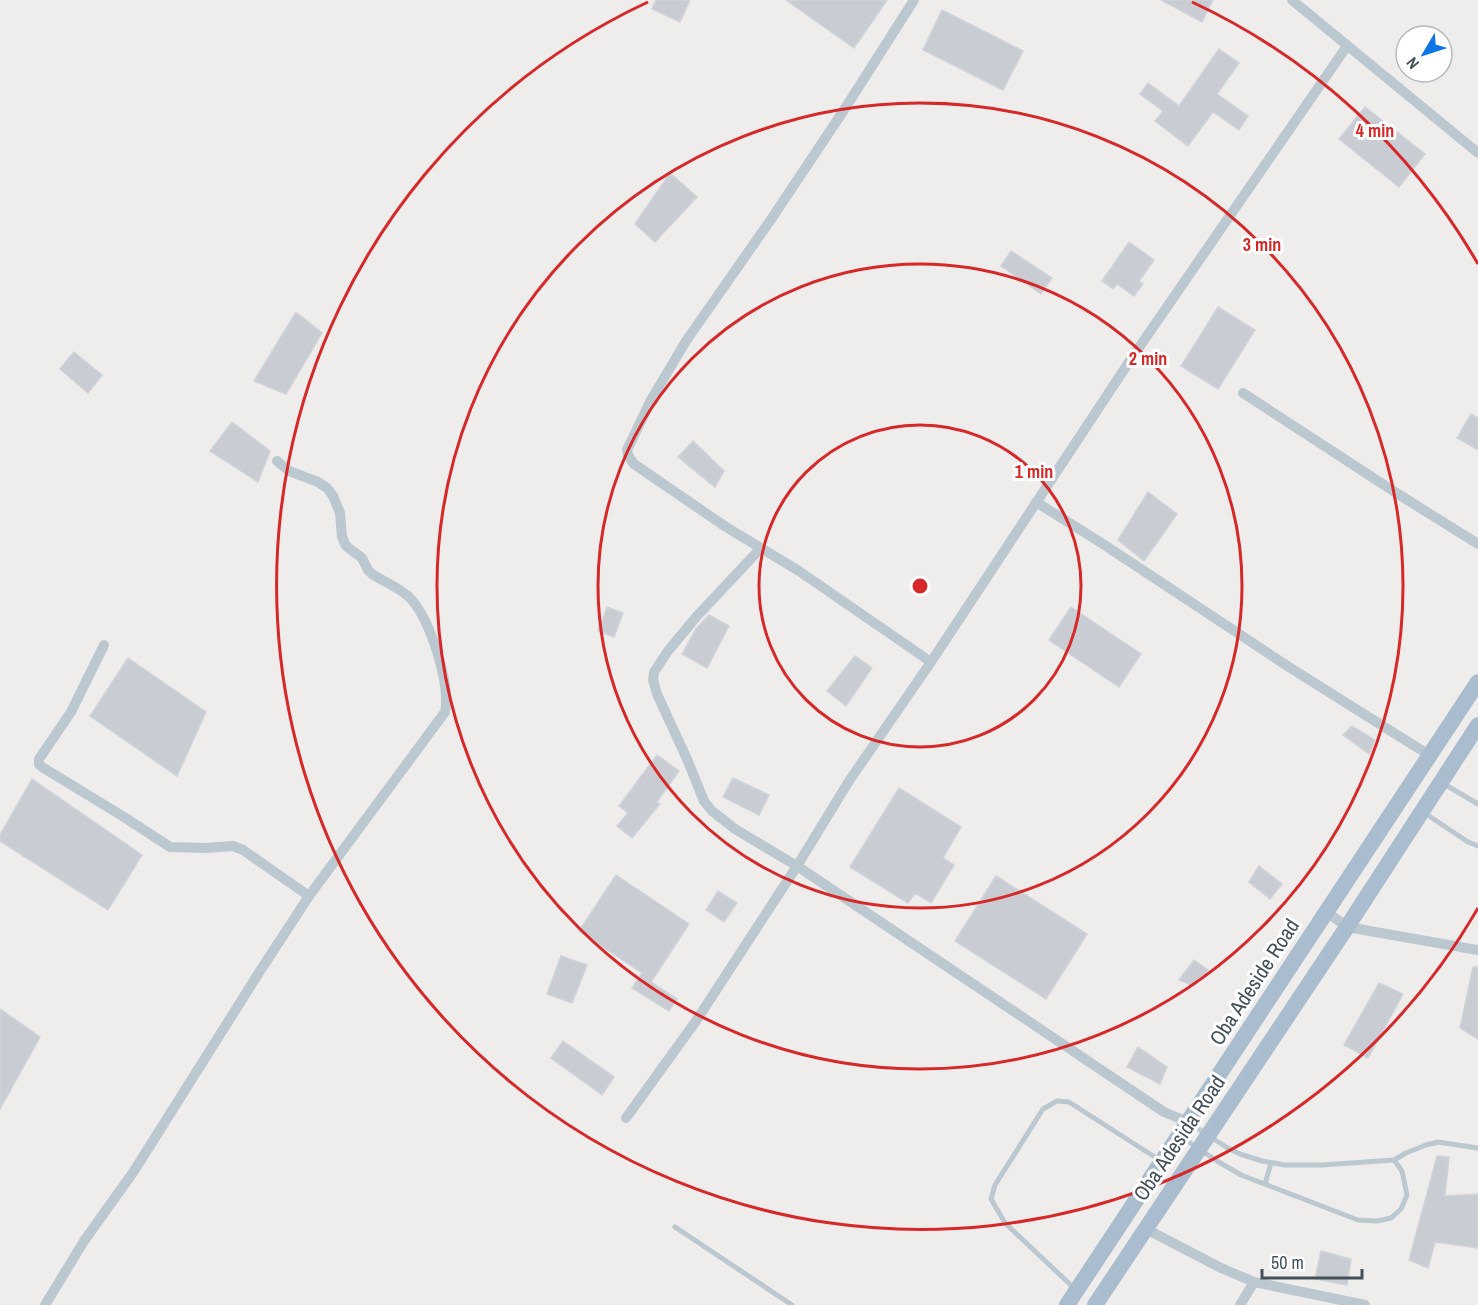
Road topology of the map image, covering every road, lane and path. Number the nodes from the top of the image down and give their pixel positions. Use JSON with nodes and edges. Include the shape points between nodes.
{"nodes":[{"id":1,"x":914,"y":0,"type":"edge"},
{"id":2,"x":1292,"y":0,"type":"edge"},
{"id":3,"x":1347,"y":46,"type":"junction"},
{"id":4,"x":1478,"y":153,"type":"edge"},
{"id":5,"x":1243,"y":393,"type":"dead end"},
{"id":6,"x":277,"y":461,"type":"dead end"},
{"id":7,"x":1036,"y":502,"type":"junction"},
{"id":8,"x":1478,"y":544,"type":"edge"},
{"id":9,"x":761,"y":548,"type":"junction"},
{"id":10,"x":105,"y":645,"type":"dead end"},
{"id":11,"x":930,"y":662,"type":"junction"},
{"id":12,"x":1478,"y":682,"type":"edge"},
{"id":13,"x":1478,"y":725,"type":"edge"},
{"id":14,"x":1429,"y":755,"type":"junction"},
{"id":15,"x":1441,"y":782,"type":"junction"},
{"id":16,"x":1478,"y":804,"type":"edge"},
{"id":17,"x":1422,"y":811,"type":"junction"},
{"id":18,"x":1478,"y":846,"type":"edge"},
{"id":19,"x":797,"y":866,"type":"junction"},
{"id":20,"x":309,"y":897,"type":"junction"},
{"id":21,"x":1327,"y":912,"type":"junction"},
{"id":22,"x":1347,"y":927,"type":"junction"},
{"id":23,"x":1478,"y":950,"type":"edge"},
{"id":24,"x":1164,"y":1112,"type":"junction"},
{"id":25,"x":626,"y":1118,"type":"dead end"},
{"id":26,"x":1184,"y":1129,"type":"junction"},
{"id":27,"x":1203,"y":1143,"type":"junction"},
{"id":28,"x":1478,"y":1148,"type":"edge"},
{"id":29,"x":1394,"y":1160,"type":"junction"},
{"id":30,"x":1162,"y":1161,"type":"junction"},
{"id":31,"x":1272,"y":1163,"type":"junction"},
{"id":32,"x":1265,"y":1184,"type":"junction"},
{"id":33,"x":675,"y":1227,"type":"dead end"},
{"id":34,"x":1146,"y":1229,"type":"junction"},
{"id":35,"x":1254,"y":1282,"type":"junction"},
{"id":36,"x":1077,"y":1290,"type":"junction"},
{"id":37,"x":45,"y":1305,"type":"edge"},
{"id":38,"x":792,"y":1305,"type":"edge"},
{"id":39,"x":1067,"y":1305,"type":"edge"},
{"id":40,"x":1095,"y":1305,"type":"edge"},
{"id":41,"x":1240,"y":1305,"type":"edge"},
{"id":42,"x":1365,"y":1305,"type":"edge"}],
"edges":[{"from":1,"to":9,"type":"street","via":[[772,218],[686,340],[627,450],[634,464]]},
{"from":2,"to":3,"type":"street"},
{"from":3,"to":4,"type":"street"},
{"from":3,"to":7,"type":"street"},
{"from":5,"to":8,"type":"street"},
{"from":6,"to":20,"type":"street","via":[[289,471],[327,488],[340,513],[346,546],[362,558],[372,574],[411,598],[431,635],[446,683],[445,712]]},
{"from":7,"to":11,"type":"street"},
{"from":7,"to":14,"type":"street"},
{"from":9,"to":11,"type":"street"},
{"from":9,"to":19,"type":"street","via":[[675,642],[654,672],[653,680],[712,812]]},
{"from":10,"to":20,"type":"street","via":[[39,764],[165,844],[177,848],[233,846]]},
{"from":11,"to":19,"type":"street"},
{"from":12,"to":14,"type":"main road","name":"Oba Adeside Road"},
{"from":13,"to":15,"type":"main road","name":"Oba Adesida Road"},
{"from":14,"to":21,"type":"main road","name":"Oba Adeside Road"},
{"from":15,"to":16,"type":"lane"},
{"from":15,"to":17,"type":"main road","name":"Oba Adesida Road"},
{"from":17,"to":18,"type":"lane"},
{"from":17,"to":22,"type":"main road","name":"Oba Adesida Road"},
{"from":19,"to":24,"type":"street"},
{"from":19,"to":25,"type":"street","via":[[696,1021]]},
{"from":20,"to":37,"type":"street"},
{"from":21,"to":22,"type":"street"},
{"from":21,"to":26,"type":"main road","name":"Oba Adeside Road"},
{"from":22,"to":23,"type":"street"},
{"from":22,"to":27,"type":"main road","name":"Oba Adesida Road"},
{"from":24,"to":26,"type":"street"},
{"from":24,"to":26,"type":"street"},
{"from":26,"to":27,"type":"lane"},
{"from":26,"to":27,"type":"lane"},
{"from":26,"to":30,"type":"main road","name":"Oba Adeside Road"},
{"from":27,"to":31,"type":"lane"},
{"from":27,"to":32,"type":"lane","via":[[1241,1175]]},
{"from":27,"to":34,"type":"main road","name":"Oba Adesida Road"},
{"from":28,"to":29,"type":"lane","via":[[1438,1142]]},
{"from":29,"to":31,"type":"lane","via":[[1322,1165]]},
{"from":29,"to":32,"type":"lane","via":[[1402,1171],[1407,1195],[1401,1209],[1384,1220],[1358,1220]]},
{"from":30,"to":36,"type":"main road","name":"Oba Adeside Road"},
{"from":30,"to":36,"type":"lane","via":[[1069,1102],[1057,1101],[1043,1109],[995,1185],[991,1199],[1005,1223]]},
{"from":31,"to":32,"type":"lane"},
{"from":33,"to":38,"type":"lane"},
{"from":34,"to":35,"type":"street"},
{"from":34,"to":40,"type":"main road","name":"Oba Adesida Road"},
{"from":35,"to":41,"type":"street"},
{"from":35,"to":42,"type":"street"},
{"from":36,"to":39,"type":"main road","name":"Oba Adeside Road"}]}
